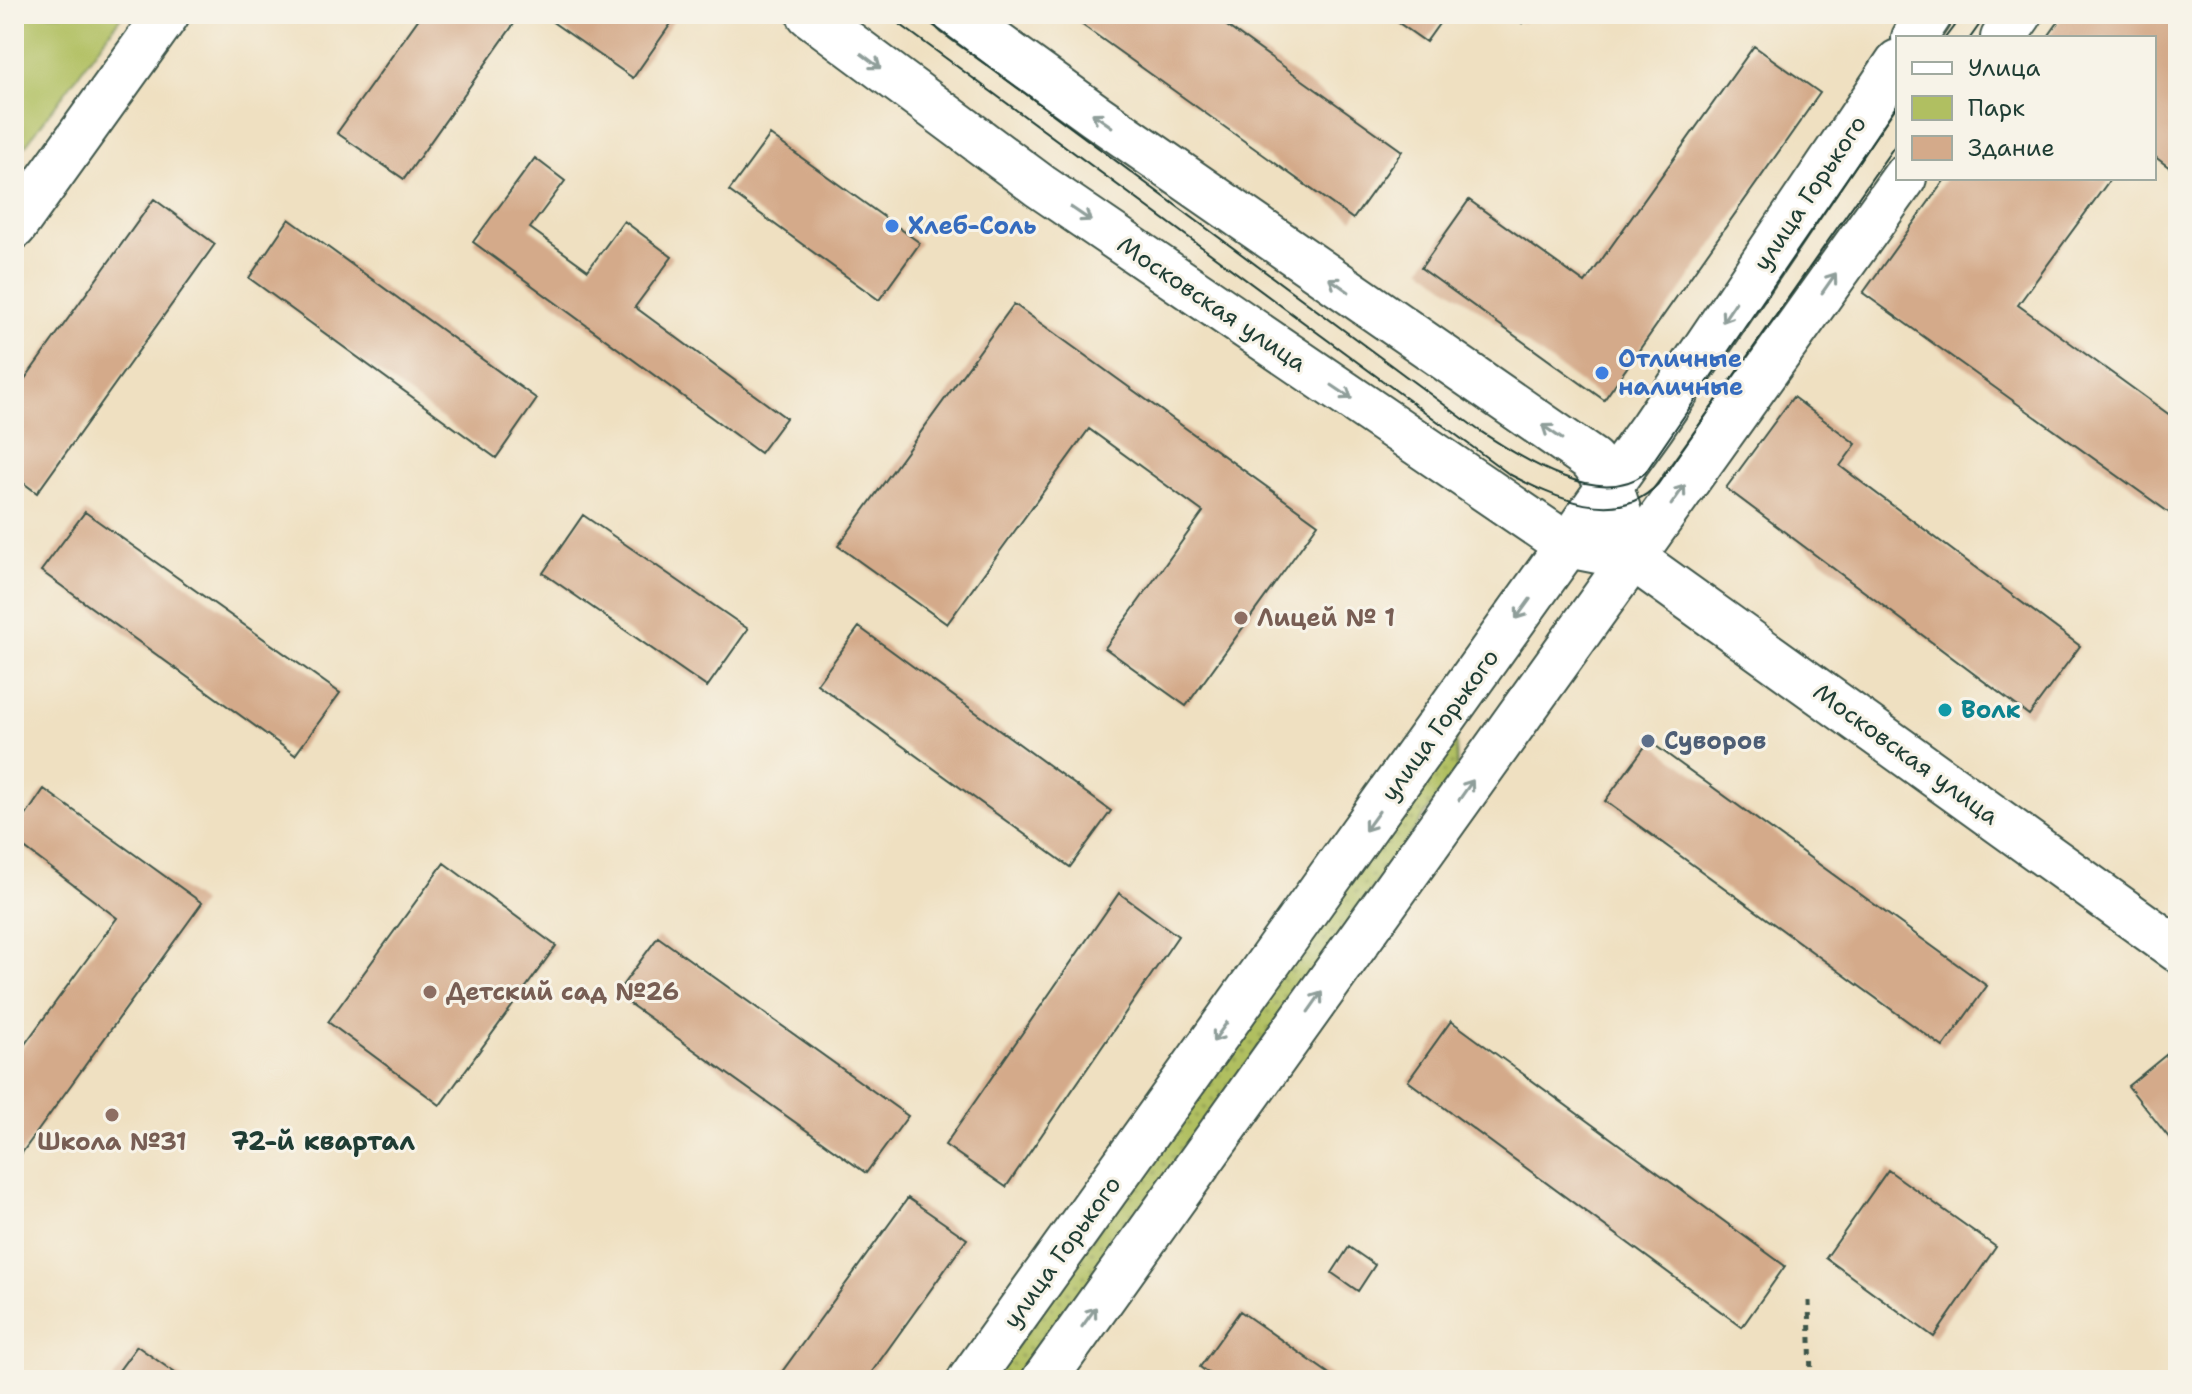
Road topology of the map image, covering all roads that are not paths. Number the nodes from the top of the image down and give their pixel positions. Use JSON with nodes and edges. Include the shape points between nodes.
{"nodes":[{"id":1,"x":167,"y":14,"type":"edge"},
{"id":2,"x":809,"y":14,"type":"edge"},
{"id":3,"x":955,"y":14,"type":"edge"},
{"id":4,"x":1930,"y":14,"type":"edge"},
{"id":5,"x":2020,"y":14,"type":"edge"},
{"id":6,"x":1915,"y":36,"type":"edge"},
{"id":7,"x":2004,"y":36,"type":"edge"},
{"id":8,"x":1896,"y":65,"type":"edge"},
{"id":9,"x":1903,"y":180,"type":"edge"},
{"id":10,"x":14,"y":227,"type":"edge"},
{"id":11,"x":1610,"y":484,"type":"junction"},
{"id":12,"x":1567,"y":545,"type":"junction"},
{"id":13,"x":1633,"y":558,"type":"junction"},
{"id":14,"x":2178,"y":950,"type":"edge"},
{"id":15,"x":970,"y":1380,"type":"edge"},
{"id":16,"x":1044,"y":1380,"type":"edge"}],
"edges":[{"from":1,"to":10,"type":"main road"},
{"from":2,"to":12,"type":"main road","name":"Московская улица","one_way":true,"via":[[1040,186]]},
{"from":11,"to":3,"type":"main road","one_way":true,"via":[[1581,452]]},
{"from":4,"to":6,"type":"main road"},
{"from":5,"to":7,"type":"main road"},
{"from":8,"to":11,"type":"main road","name":"улица Горького","one_way":true},
{"from":13,"to":9,"type":"main road","one_way":true},
{"from":11,"to":12,"type":"main road","name":"улица Горького"},
{"from":11,"to":13,"type":"main road"},
{"from":12,"to":13,"type":"main road","name":"Московская улица"},
{"from":12,"to":15,"type":"main road","name":"улица Горького","one_way":true},
{"from":13,"to":14,"type":"main road","name":"Московская улица"},
{"from":16,"to":13,"type":"main road","one_way":true}]}
